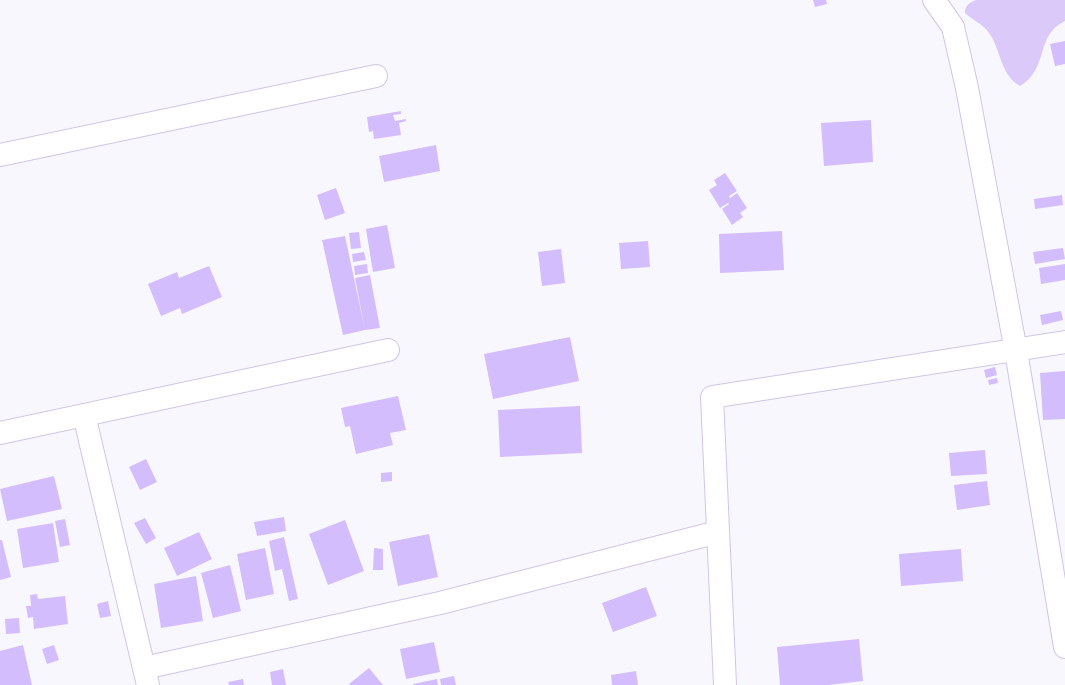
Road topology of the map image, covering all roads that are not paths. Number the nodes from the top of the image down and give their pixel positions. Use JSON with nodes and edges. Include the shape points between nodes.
{"nodes":[{"id":1,"x":934,"y":0,"type":"edge"},
{"id":2,"x":376,"y":76,"type":"dead end"},
{"id":3,"x":0,"y":155,"type":"edge"},
{"id":4,"x":1065,"y":342,"type":"edge"},
{"id":5,"x":388,"y":350,"type":"dead end"},
{"id":6,"x":1016,"y":351,"type":"junction"},
{"id":7,"x":84,"y":415,"type":"junction"},
{"id":8,"x":0,"y":433,"type":"edge"},
{"id":9,"x":718,"y":532,"type":"junction"},
{"id":10,"x":1065,"y":647,"type":"edge"},
{"id":11,"x":146,"y":676,"type":"edge"},
{"id":12,"x":725,"y":685,"type":"edge"}],
"edges":[{"from":1,"to":6,"type":"street","via":[[953,27],[967,88]]},
{"from":2,"to":3,"type":"street"},
{"from":4,"to":6,"type":"street"},
{"from":5,"to":7,"type":"street"},
{"from":6,"to":9,"type":"street","via":[[712,397]]},
{"from":6,"to":10,"type":"street"},
{"from":7,"to":8,"type":"street"},
{"from":7,"to":11,"type":"street"},
{"from":9,"to":11,"type":"street"},
{"from":9,"to":12,"type":"street"}]}
